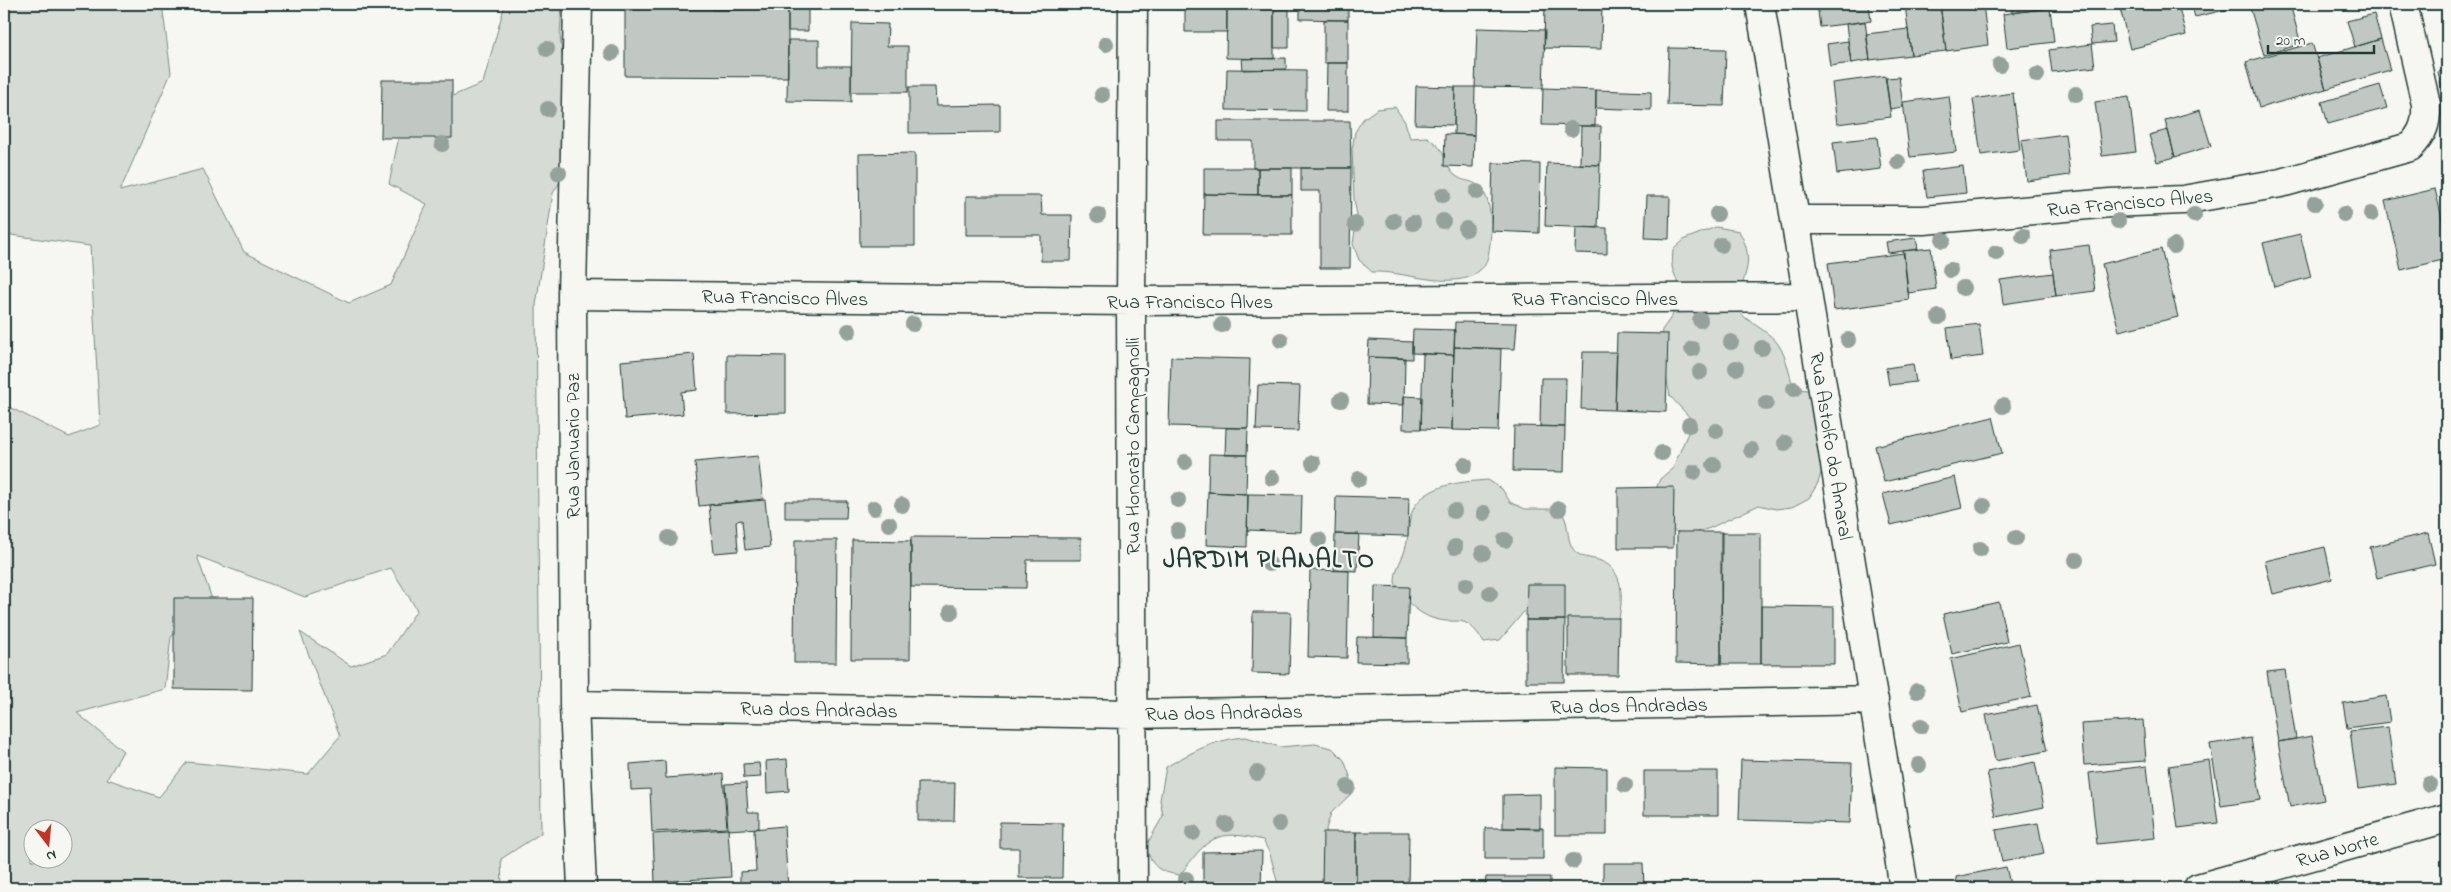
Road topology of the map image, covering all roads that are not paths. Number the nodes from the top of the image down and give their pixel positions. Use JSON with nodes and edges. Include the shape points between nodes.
{"nodes":[{"id":1,"x":578,"y":4,"type":"edge"},
{"id":2,"x":1133,"y":4,"type":"edge"},
{"id":3,"x":1760,"y":4,"type":"edge"},
{"id":4,"x":2403,"y":4,"type":"edge"},
{"id":5,"x":1795,"y":220,"type":"junction"},
{"id":6,"x":572,"y":295,"type":"junction"},
{"id":7,"x":1808,"y":297,"type":"junction"},
{"id":8,"x":1131,"y":301,"type":"junction"},
{"id":9,"x":1874,"y":700,"type":"junction"},
{"id":10,"x":574,"y":705,"type":"junction"},
{"id":11,"x":1132,"y":714,"type":"junction"},
{"id":12,"x":2447,"y":818,"type":"edge"},
{"id":13,"x":582,"y":888,"type":"edge"},
{"id":14,"x":1133,"y":888,"type":"edge"},
{"id":15,"x":1904,"y":888,"type":"edge"},
{"id":16,"x":2198,"y":888,"type":"edge"}],
"edges":[{"from":1,"to":6,"type":"street","name":"Rua Januario Paz"},
{"from":2,"to":8,"type":"street","name":"Rua Honorato Campagnolli"},
{"from":3,"to":5,"type":"street","name":"Rua Astolfo do Amaral"},
{"from":4,"to":5,"type":"street","name":"Rua Francisco Alves","via":[[2427,121],[2420,137],[2410,148],[2281,183],[2183,200],[2110,203],[1924,220]]},
{"from":5,"to":7,"type":"street","name":"Rua Astolfo do Amaral"},
{"from":6,"to":8,"type":"street","name":"Rua Francisco Alves"},
{"from":6,"to":10,"type":"street","name":"Rua Januario Paz"},
{"from":7,"to":8,"type":"street","name":"Rua Francisco Alves"},
{"from":7,"to":9,"type":"street","name":"Rua Astolfo do Amaral"},
{"from":8,"to":11,"type":"street","name":"Rua Honorato Campagnolli"},
{"from":9,"to":11,"type":"street","name":"Rua dos Andradas"},
{"from":9,"to":15,"type":"street","name":"Rua Astolfo do Amaral"},
{"from":10,"to":11,"type":"street","name":"Rua dos Andradas"},
{"from":10,"to":13,"type":"street","name":"Rua Januario Paz"},
{"from":11,"to":14,"type":"street","name":"Rua Honorato Campagnolli"},
{"from":12,"to":16,"type":"street","name":"Rua Norte"}]}
